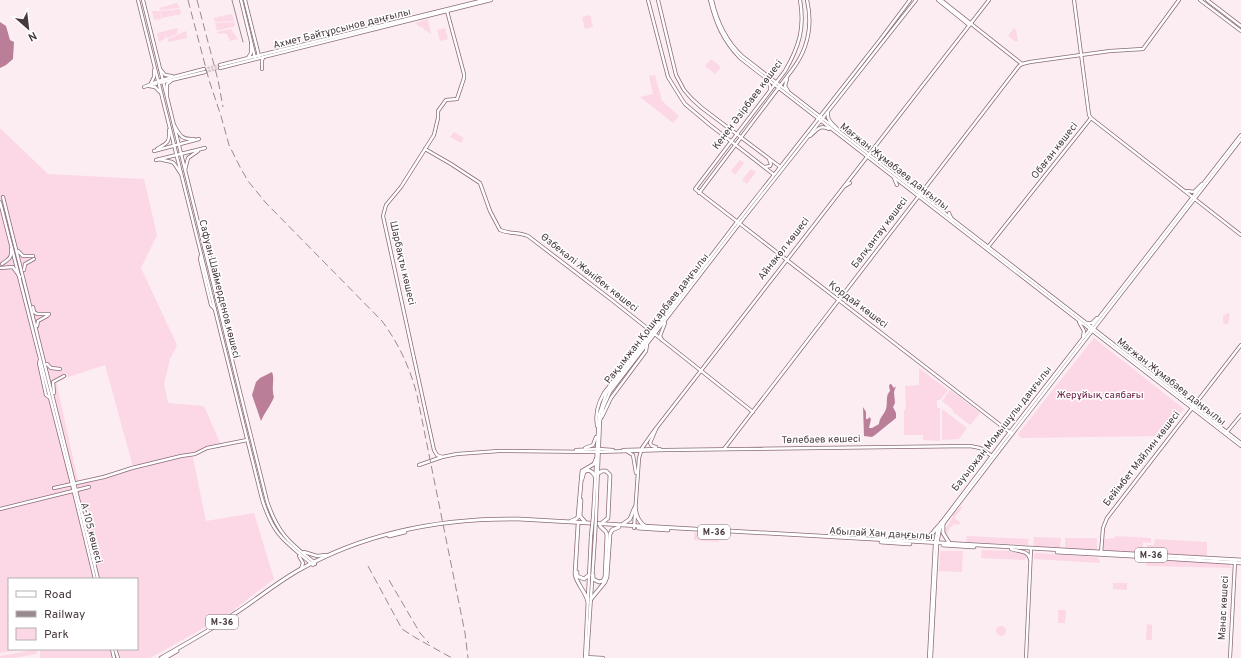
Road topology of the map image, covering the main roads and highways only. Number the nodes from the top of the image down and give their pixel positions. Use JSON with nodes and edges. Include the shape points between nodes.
{"nodes":[{"id":1,"x":596,"y":459,"type":"road end"},
{"id":2,"x":598,"y":473,"type":"road end"},
{"id":3,"x":595,"y":476,"type":"road end"},
{"id":4,"x":519,"y":520,"type":"junction"},
{"id":5,"x":566,"y":522,"type":"junction"},
{"id":6,"x":589,"y":524,"type":"junction"},
{"id":7,"x":578,"y":525,"type":"junction"},
{"id":8,"x":600,"y":525,"type":"junction"},
{"id":9,"x":620,"y":526,"type":"junction"},
{"id":10,"x":634,"y":527,"type":"junction"},
{"id":11,"x":648,"y":527,"type":"junction"},
{"id":12,"x":909,"y":542,"type":"junction"},
{"id":13,"x":936,"y":544,"type":"junction"},
{"id":14,"x":950,"y":544,"type":"junction"},
{"id":15,"x":1031,"y":550,"type":"junction"},
{"id":16,"x":1241,"y":562,"type":"edge"},
{"id":17,"x":313,"y":564,"type":"junction"},
{"id":18,"x":591,"y":599,"type":"road end"},
{"id":19,"x":588,"y":602,"type":"road end"},
{"id":20,"x":161,"y":658,"type":"edge"},
{"id":21,"x":165,"y":658,"type":"edge"}],
"edges":[{"from":1,"to":5,"type":"main road","via":[[594,464],[582,471],[578,517]]},
{"from":2,"to":8,"type":"main road","via":[[604,470],[610,475],[608,518]]},
{"from":3,"to":6,"type":"main road","via":[[588,470],[582,477],[580,516],[583,522]]},
{"from":4,"to":5,"type":"main road","name":"Абылай Хан даңғылы","number":"M-36"},
{"from":4,"to":7,"type":"main road","name":"Абылай Хан даңғылы","number":"M-36"},
{"from":4,"to":17,"type":"main road","number":"M-36","via":[[442,524],[417,529],[356,546]]},
{"from":4,"to":17,"type":"main road","number":"M-36","via":[[472,520],[393,532],[362,542]]},
{"from":5,"to":6,"type":"main road","name":"Абылай Хан даңғылы","number":"M-36"},
{"from":6,"to":8,"type":"main road","name":"Абылай Хан даңғылы","number":"M-36"},
{"from":7,"to":8,"type":"main road","name":"Абылай Хан даңғылы","number":"M-36"},
{"from":7,"to":8,"type":"main road","via":[[576,574],[584,579],[591,575],[599,582],[605,577],[607,535]]},
{"from":7,"to":19,"type":"main road","via":[[574,574],[586,593]]},
{"from":8,"to":9,"type":"main road","name":"Абылай Хан даңғылы","number":"M-36"},
{"from":9,"to":10,"type":"main road","name":"Абылай Хан даңғылы","number":"M-36"},
{"from":9,"to":11,"type":"main road","via":[[630,519],[635,507],[640,522]]},
{"from":9,"to":18,"type":"main road","via":[[610,534],[607,577]]},
{"from":10,"to":11,"type":"main road","name":"Абылай Хан даңғылы","number":"M-36"},
{"from":10,"to":13,"type":"main road","name":"Абылай Хан даңғылы","number":"M-36"},
{"from":11,"to":12,"type":"main road","name":"Абылай Хан даңғылы","number":"M-36"},
{"from":12,"to":13,"type":"main road","name":"Абылай Хан даңғылы","number":"M-36"},
{"from":12,"to":14,"type":"main road","via":[[925,540],[942,523],[944,534]]},
{"from":13,"to":14,"type":"main road","name":"Абылай Хан даңғылы","number":"M-36"},
{"from":13,"to":15,"type":"main road","name":"Абылай Хан даңғылы","number":"M-36"},
{"from":14,"to":15,"type":"main road","name":"Абылай Хан даңғылы","number":"M-36"},
{"from":15,"to":16,"type":"main road","name":"Абылай Хан даңғылы","number":"M-36"},
{"from":17,"to":20,"type":"main road","number":"M-36","via":[[299,570],[220,624]]},
{"from":17,"to":21,"type":"main road","number":"M-36","via":[[223,624]]}]}
